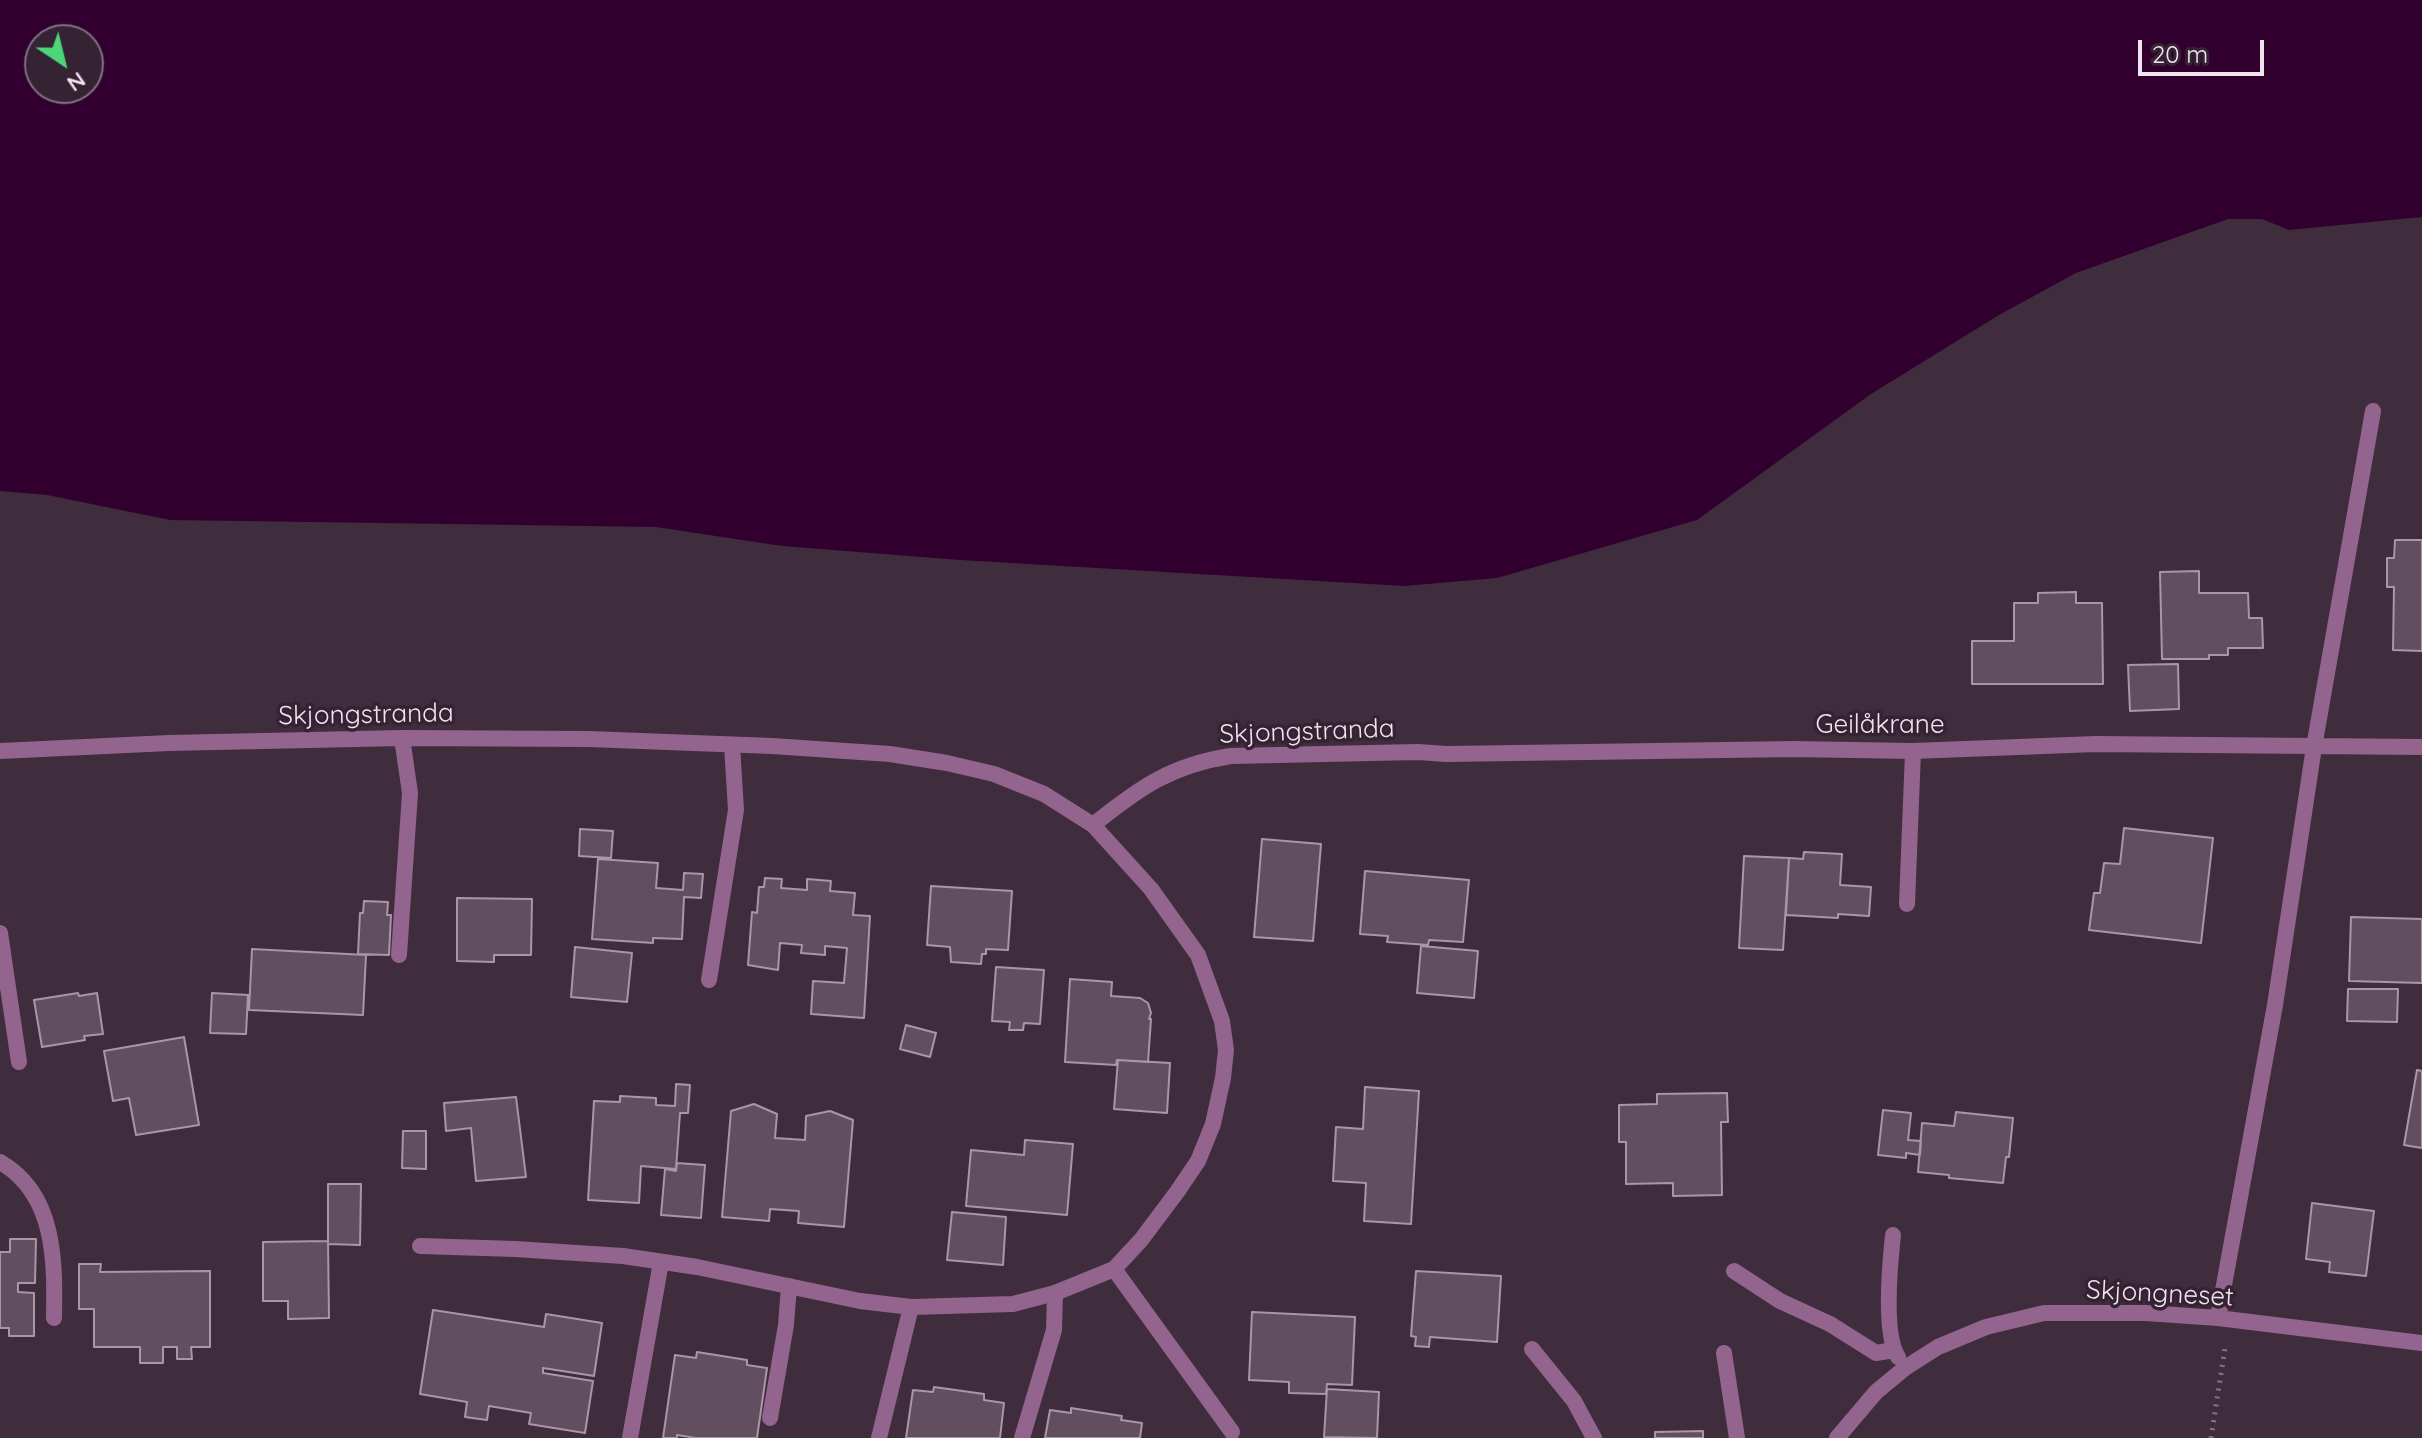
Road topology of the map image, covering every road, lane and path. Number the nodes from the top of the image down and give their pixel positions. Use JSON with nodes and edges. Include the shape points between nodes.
{"nodes":[{"id":1,"x":2373,"y":411,"type":"dead end"},
{"id":2,"x":402,"y":738,"type":"junction"},
{"id":3,"x":732,"y":745,"type":"junction"},
{"id":4,"x":2314,"y":747,"type":"junction"},
{"id":5,"x":2422,"y":747,"type":"edge"},
{"id":6,"x":0,"y":751,"type":"edge"},
{"id":7,"x":1913,"y":751,"type":"junction"},
{"id":8,"x":1446,"y":754,"type":"joint"},
{"id":9,"x":1093,"y":825,"type":"junction"},
{"id":10,"x":1907,"y":904,"type":"dead end"},
{"id":11,"x":0,"y":933,"type":"edge"},
{"id":12,"x":399,"y":955,"type":"dead end"},
{"id":13,"x":709,"y":980,"type":"dead end"},
{"id":14,"x":19,"y":1062,"type":"dead end"},
{"id":15,"x":0,"y":1162,"type":"edge"},
{"id":16,"x":1893,"y":1235,"type":"dead end"},
{"id":17,"x":420,"y":1246,"type":"dead end"},
{"id":18,"x":661,"y":1262,"type":"junction"},
{"id":19,"x":1114,"y":1269,"type":"junction"},
{"id":20,"x":1734,"y":1271,"type":"dead end"},
{"id":21,"x":789,"y":1286,"type":"junction"},
{"id":22,"x":1055,"y":1293,"type":"junction"},
{"id":23,"x":911,"y":1307,"type":"junction"},
{"id":24,"x":54,"y":1318,"type":"dead end"},
{"id":25,"x":2224,"y":1319,"type":"junction"},
{"id":26,"x":2422,"y":1343,"type":"edge"},
{"id":27,"x":1532,"y":1349,"type":"dead end"},
{"id":28,"x":1894,"y":1350,"type":"junction"},
{"id":29,"x":1724,"y":1353,"type":"dead end"},
{"id":30,"x":1905,"y":1368,"type":"junction"},
{"id":31,"x":770,"y":1418,"type":"dead end"},
{"id":32,"x":1232,"y":1432,"type":"dead end"},
{"id":33,"x":630,"y":1438,"type":"edge"},
{"id":34,"x":879,"y":1438,"type":"edge"},
{"id":35,"x":1022,"y":1438,"type":"edge"},
{"id":36,"x":1594,"y":1438,"type":"edge"},
{"id":37,"x":1737,"y":1438,"type":"edge"},
{"id":38,"x":1837,"y":1438,"type":"edge"},
{"id":39,"x":2211,"y":1438,"type":"edge"}],
"edges":[{"from":1,"to":4,"type":"street"},
{"from":2,"to":3,"type":"street","name":"Skjongstranda"},
{"from":2,"to":6,"type":"street","name":"Skjongstranda"},
{"from":2,"to":12,"type":"street","via":[[410,793]]},
{"from":3,"to":9,"type":"street","name":"Skjongstranda","via":[[890,754],[947,763],[1044,794]]},
{"from":3,"to":13,"type":"street","via":[[736,810]]},
{"from":4,"to":5,"type":"street","name":"Geilåkrane"},
{"from":4,"to":7,"type":"street","name":"Geilåkrane","via":[[2096,744]]},
{"from":4,"to":25,"type":"street"},
{"from":7,"to":8,"type":"street","name":"Geilåkrane"},
{"from":7,"to":10,"type":"street"},
{"from":8,"to":9,"type":"street","name":"Skjongstranda","via":[[1208,759],[1145,786]]},
{"from":9,"to":19,"type":"street","name":"Skjongstranda","via":[[1151,889],[1198,955],[1222,1021],[1226,1050],[1213,1124],[1198,1161]]},
{"from":11,"to":14,"type":"street"},
{"from":15,"to":24,"type":"street","via":[[21,1178],[48,1226]]},
{"from":16,"to":28,"type":"street","via":[[1889,1270]]},
{"from":17,"to":18,"type":"street","name":"Skjongstranda"},
{"from":18,"to":21,"type":"street","name":"Skjongstranda"},
{"from":18,"to":33,"type":"street"},
{"from":19,"to":22,"type":"street","name":"Skjongstranda"},
{"from":19,"to":32,"type":"street"},
{"from":20,"to":28,"type":"street","via":[[1876,1353]]},
{"from":21,"to":23,"type":"street","name":"Skjongstranda"},
{"from":21,"to":31,"type":"street"},
{"from":22,"to":23,"type":"street","name":"Skjongstranda","via":[[1013,1304]]},
{"from":22,"to":35,"type":"street","via":[[1054,1330]]},
{"from":23,"to":34,"type":"street"},
{"from":25,"to":26,"type":"street","name":"Skjongneset"},
{"from":25,"to":30,"type":"street","name":"Skjongneset","via":[[2044,1313],[1986,1327]]},
{"from":25,"to":39,"type":"path"},
{"from":27,"to":36,"type":"street","via":[[1574,1401]]},
{"from":28,"to":30,"type":"street"},
{"from":29,"to":37,"type":"street"},
{"from":30,"to":38,"type":"street","name":"Skjongneset","via":[[1876,1392]]}]}
